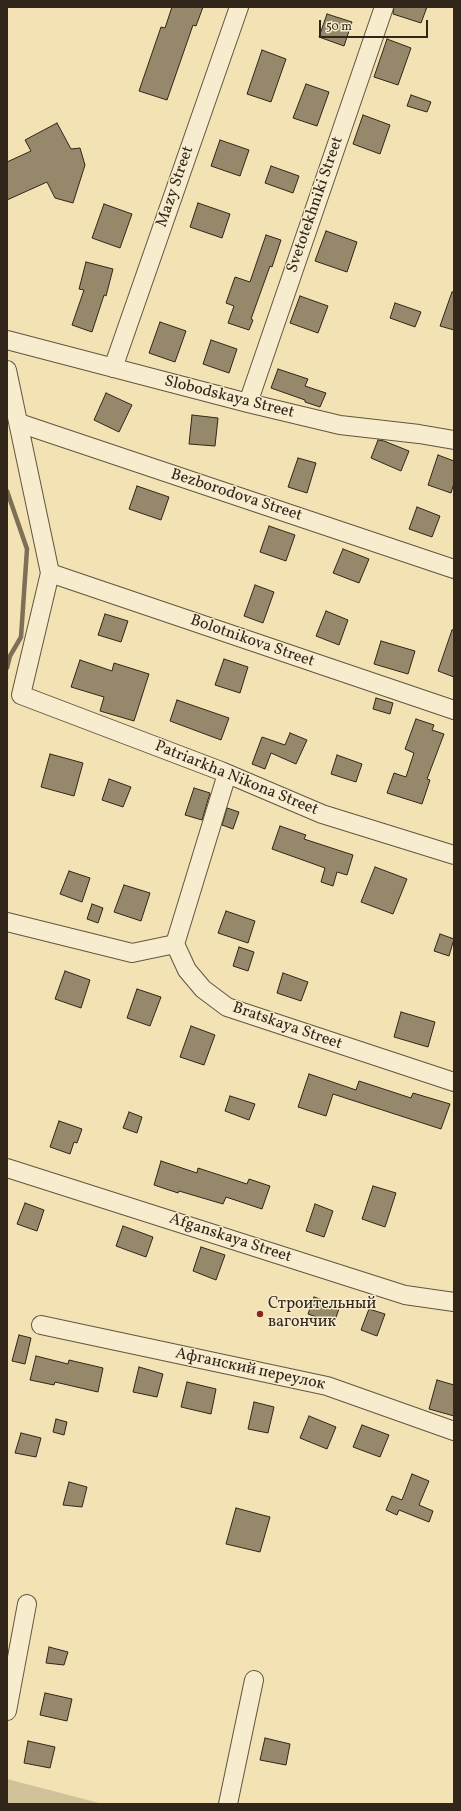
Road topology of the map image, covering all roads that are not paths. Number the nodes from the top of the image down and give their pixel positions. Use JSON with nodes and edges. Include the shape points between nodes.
{"nodes":[{"id":1,"x":239,"y":7,"type":"edge"},
{"id":2,"x":384,"y":7,"type":"edge"},
{"id":3,"x":7,"y":340,"type":"edge"},
{"id":4,"x":113,"y":368,"type":"junction"},
{"id":5,"x":7,"y":370,"type":"edge"},
{"id":6,"x":248,"y":403,"type":"junction"},
{"id":7,"x":19,"y":423,"type":"junction"},
{"id":8,"x":454,"y":440,"type":"edge"},
{"id":9,"x":454,"y":568,"type":"edge"},
{"id":10,"x":50,"y":573,"type":"junction"},
{"id":11,"x":454,"y":710,"type":"edge"},
{"id":12,"x":227,"y":774,"type":"junction"},
{"id":13,"x":454,"y":855,"type":"edge"},
{"id":14,"x":7,"y":922,"type":"edge"},
{"id":15,"x":175,"y":944,"type":"junction"},
{"id":16,"x":454,"y":1082,"type":"edge"},
{"id":17,"x":7,"y":1168,"type":"edge"},
{"id":18,"x":454,"y":1302,"type":"edge"},
{"id":19,"x":41,"y":1325,"type":"dead end"},
{"id":20,"x":454,"y":1432,"type":"edge"},
{"id":21,"x":27,"y":1604,"type":"dead end"},
{"id":22,"x":254,"y":1680,"type":"dead end"},
{"id":23,"x":7,"y":1711,"type":"edge"},
{"id":24,"x":228,"y":1804,"type":"edge"}],
"edges":[{"from":1,"to":4,"type":"street","name":"Mazy Street"},
{"from":2,"to":6,"type":"street","name":"Svetotekhniki Street"},
{"from":3,"to":4,"type":"street","name":"Slobodskaya Street"},
{"from":4,"to":6,"type":"street","name":"Slobodskaya Street"},
{"from":5,"to":7,"type":"street"},
{"from":6,"to":8,"type":"street","name":"Slobodskaya Street","via":[[340,425]]},
{"from":7,"to":9,"type":"street","name":"Bezborodova Street"},
{"from":7,"to":10,"type":"street"},
{"from":10,"to":11,"type":"street","name":"Bolotnikova Street"},
{"from":10,"to":12,"type":"street","name":"Patriarkha Nikona Street","via":[[21,695]]},
{"from":12,"to":13,"type":"street","name":"Patriarkha Nikona Street","via":[[322,814]]},
{"from":12,"to":15,"type":"street"},
{"from":14,"to":15,"type":"street","via":[[132,953]]},
{"from":15,"to":16,"type":"street","name":"Bratskaya Street","via":[[187,970],[203,989],[227,1007]]},
{"from":17,"to":18,"type":"street","name":"Afganskaya Street","via":[[405,1295]]},
{"from":19,"to":20,"type":"street","name":"Афганский переулок","via":[[327,1386]]},
{"from":21,"to":23,"type":"street"},
{"from":22,"to":24,"type":"street"}]}
